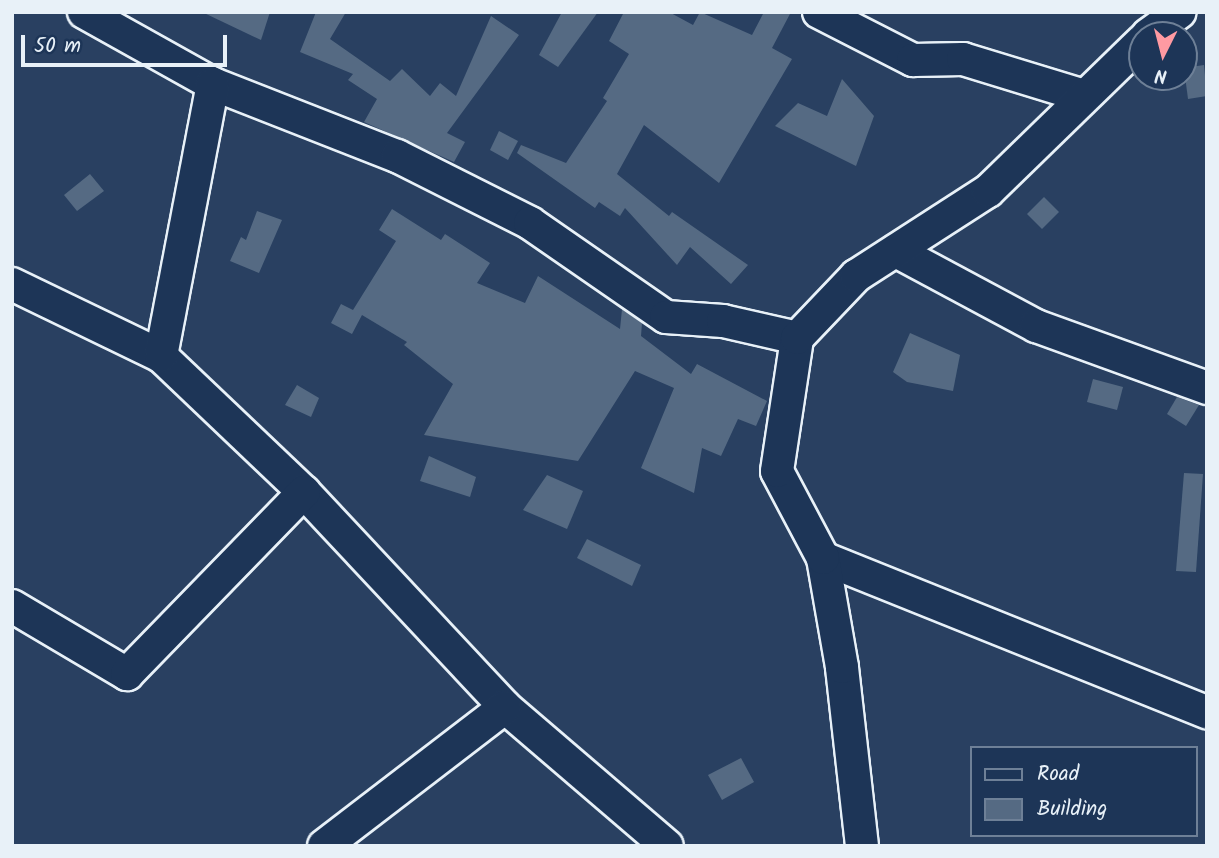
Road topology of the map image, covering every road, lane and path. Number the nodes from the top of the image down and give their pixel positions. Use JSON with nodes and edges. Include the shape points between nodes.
{"nodes":[{"id":1,"x":84,"y":12,"type":"edge"},
{"id":2,"x":819,"y":12,"type":"edge"},
{"id":3,"x":1128,"y":54,"type":"edge"},
{"id":4,"x":213,"y":84,"type":"junction"},
{"id":5,"x":1084,"y":96,"type":"junction"},
{"id":6,"x":896,"y":251,"type":"junction"},
{"id":7,"x":12,"y":284,"type":"edge"},
{"id":8,"x":797,"y":338,"type":"junction"},
{"id":9,"x":161,"y":356,"type":"junction"},
{"id":10,"x":1207,"y":388,"type":"edge"},
{"id":11,"x":304,"y":492,"type":"junction"},
{"id":12,"x":822,"y":558,"type":"junction"},
{"id":13,"x":12,"y":606,"type":"edge"},
{"id":14,"x":505,"y":707,"type":"junction"},
{"id":15,"x":1207,"y":712,"type":"edge"},
{"id":16,"x":324,"y":846,"type":"edge"},
{"id":17,"x":667,"y":846,"type":"edge"},
{"id":18,"x":862,"y":846,"type":"edge"}],
"edges":[{"from":1,"to":4,"type":"street"},
{"from":2,"to":5,"type":"street","via":[[912,60],[963,59]]},
{"from":3,"to":5,"type":"street"},
{"from":4,"to":8,"type":"street","via":[[397,156],[530,223],[666,317],[723,321]]},
{"from":4,"to":9,"type":"street"},
{"from":5,"to":6,"type":"street","via":[[988,191]]},
{"from":6,"to":8,"type":"street","via":[[856,276]]},
{"from":6,"to":10,"type":"street","via":[[1036,326]]},
{"from":7,"to":9,"type":"street"},
{"from":8,"to":12,"type":"street","via":[[777,471]]},
{"from":9,"to":11,"type":"street"},
{"from":11,"to":13,"type":"street","via":[[127,674]]},
{"from":11,"to":14,"type":"street"},
{"from":12,"to":15,"type":"street"},
{"from":12,"to":18,"type":"street","via":[[842,667]]},
{"from":14,"to":16,"type":"street"},
{"from":14,"to":17,"type":"street"}]}
